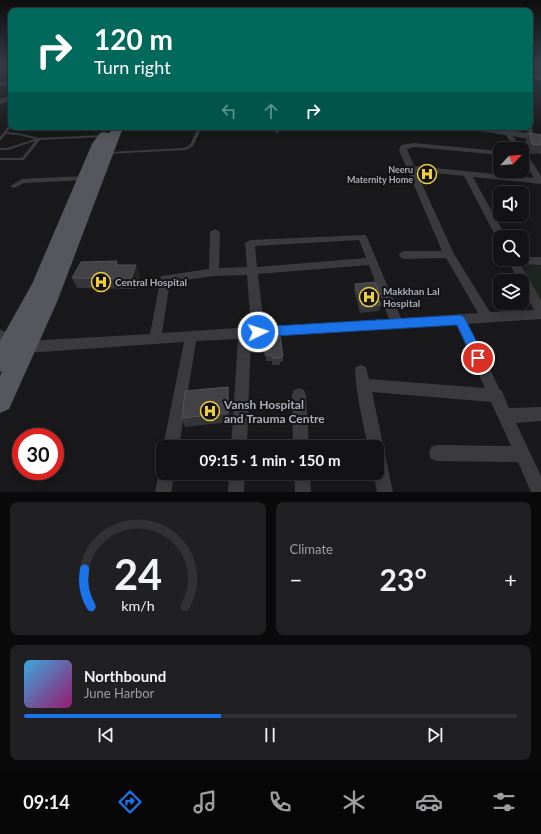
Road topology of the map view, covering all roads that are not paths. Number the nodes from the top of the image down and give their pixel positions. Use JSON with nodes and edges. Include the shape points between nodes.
{"nodes":[{"id":1,"x":8,"y":129,"type":"edge"},
{"id":2,"x":117,"y":130,"type":"edge"},
{"id":3,"x":199,"y":130,"type":"edge"},
{"id":4,"x":488,"y":130,"type":"edge"},
{"id":5,"x":530,"y":130,"type":"edge"},
{"id":6,"x":5,"y":133,"type":"junction"},
{"id":7,"x":505,"y":133,"type":"junction"},
{"id":8,"x":541,"y":135,"type":"edge"},
{"id":9,"x":0,"y":139,"type":"edge"},
{"id":10,"x":39,"y":139,"type":"junction"},
{"id":11,"x":107,"y":139,"type":"edge"},
{"id":12,"x":541,"y":140,"type":"edge"},
{"id":13,"x":512,"y":142,"type":"edge"},
{"id":14,"x":0,"y":149,"type":"edge"},
{"id":15,"x":493,"y":152,"type":"edge"},
{"id":16,"x":0,"y":159,"type":"edge"},
{"id":17,"x":529,"y":165,"type":"edge"},
{"id":18,"x":410,"y":168,"type":"junction"},
{"id":19,"x":468,"y":174,"type":"junction"},
{"id":20,"x":84,"y":178,"type":"junction"},
{"id":21,"x":541,"y":182,"type":"edge"},
{"id":22,"x":14,"y":186,"type":"dead end"},
{"id":23,"x":497,"y":230,"type":"edge"},
{"id":24,"x":215,"y":232,"type":"dead end"},
{"id":25,"x":449,"y":254,"type":"junction"},
{"id":26,"x":404,"y":255,"type":"dead end"},
{"id":27,"x":372,"y":261,"type":"junction"},
{"id":28,"x":529,"y":261,"type":"edge"},
{"id":29,"x":541,"y":261,"type":"edge"},
{"id":30,"x":516,"y":266,"type":"edge"},
{"id":31,"x":253,"y":271,"type":"junction"},
{"id":32,"x":214,"y":272,"type":"junction"},
{"id":33,"x":541,"y":313,"type":"edge"},
{"id":34,"x":486,"y":318,"type":"junction"},
{"id":35,"x":460,"y":320,"type":"junction"},
{"id":36,"x":398,"y":323,"type":"junction"},
{"id":37,"x":252,"y":332,"type":"junction"},
{"id":38,"x":191,"y":336,"type":"junction"},
{"id":39,"x":155,"y":339,"type":"junction"},
{"id":40,"x":13,"y":341,"type":"edge"},
{"id":41,"x":0,"y":362,"type":"edge"},
{"id":42,"x":299,"y":395,"type":"dead end"},
{"id":43,"x":496,"y":396,"type":"junction"},
{"id":44,"x":0,"y":401,"type":"edge"},
{"id":45,"x":541,"y":414,"type":"edge"},
{"id":46,"x":505,"y":416,"type":"junction"},
{"id":47,"x":172,"y":440,"type":"edge"},
{"id":48,"x":240,"y":440,"type":"edge"},
{"id":49,"x":301,"y":440,"type":"edge"},
{"id":50,"x":375,"y":440,"type":"edge"},
{"id":51,"x":437,"y":453,"type":"dead end"},
{"id":52,"x":521,"y":454,"type":"junction"},
{"id":53,"x":166,"y":480,"type":"edge"},
{"id":54,"x":237,"y":480,"type":"edge"},
{"id":55,"x":302,"y":480,"type":"edge"},
{"id":56,"x":383,"y":480,"type":"edge"},
{"id":57,"x":163,"y":492,"type":"edge"},
{"id":58,"x":236,"y":492,"type":"edge"},
{"id":59,"x":303,"y":492,"type":"edge"},
{"id":60,"x":385,"y":492,"type":"edge"},
{"id":61,"x":540,"y":492,"type":"edge"}],
"edges":[{"from":1,"to":6,"type":"lane"},
{"from":2,"to":11,"type":"main road"},
{"from":3,"to":11,"type":"lane","via":[[191,146],[185,149]]},
{"from":4,"to":7,"type":"street"},
{"from":5,"to":8,"type":"street"},
{"from":6,"to":9,"type":"lane"},
{"from":6,"to":10,"type":"lane"},
{"from":7,"to":12,"type":"street"},
{"from":7,"to":13,"type":"street"},
{"from":10,"to":11,"type":"lane"},
{"from":10,"to":14,"type":"lane"},
{"from":10,"to":16,"type":"lane","via":[[23,159]]},
{"from":11,"to":20,"type":"main road","via":[[98,144]]},
{"from":11,"to":40,"type":"main road","via":[[47,302]]},
{"from":15,"to":18,"type":"street","via":[[408,146],[403,150]]},
{"from":17,"to":21,"type":"street"},
{"from":18,"to":19,"type":"street"},
{"from":18,"to":25,"type":"street"},
{"from":19,"to":21,"type":"street"},
{"from":19,"to":23,"type":"street"},
{"from":20,"to":22,"type":"street","via":[[22,181]]},
{"from":20,"to":40,"type":"main road","via":[[41,284]]},
{"from":24,"to":32,"type":"street"},
{"from":25,"to":26,"type":"street"},
{"from":25,"to":34,"type":"street"},
{"from":27,"to":31,"type":"street"},
{"from":27,"to":31,"type":"street","via":[[363,237],[250,243]]},
{"from":27,"to":36,"type":"street"},
{"from":28,"to":29,"type":"street"},
{"from":30,"to":33,"type":"street"},
{"from":31,"to":32,"type":"street"},
{"from":31,"to":37,"type":"street"},
{"from":32,"to":39,"type":"street","via":[[165,279]]},
{"from":33,"to":34,"type":"street"},
{"from":34,"to":35,"type":"street"},
{"from":35,"to":36,"type":"street"},
{"from":35,"to":43,"type":"street"},
{"from":36,"to":37,"type":"street"},
{"from":37,"to":38,"type":"street"},
{"from":37,"to":48,"type":"street"},
{"from":38,"to":39,"type":"street"},
{"from":38,"to":47,"type":"street"},
{"from":39,"to":40,"type":"street"},
{"from":40,"to":41,"type":"main road"},
{"from":40,"to":44,"type":"main road"},
{"from":42,"to":49,"type":"street"},
{"from":43,"to":46,"type":"street"},
{"from":43,"to":50,"type":"street","via":[[362,378]]},
{"from":45,"to":46,"type":"street"},
{"from":46,"to":52,"type":"street"},
{"from":51,"to":52,"type":"street"},
{"from":52,"to":61,"type":"street"},
{"from":53,"to":57,"type":"street"},
{"from":54,"to":58,"type":"street"},
{"from":55,"to":59,"type":"street"},
{"from":56,"to":60,"type":"street"}]}
